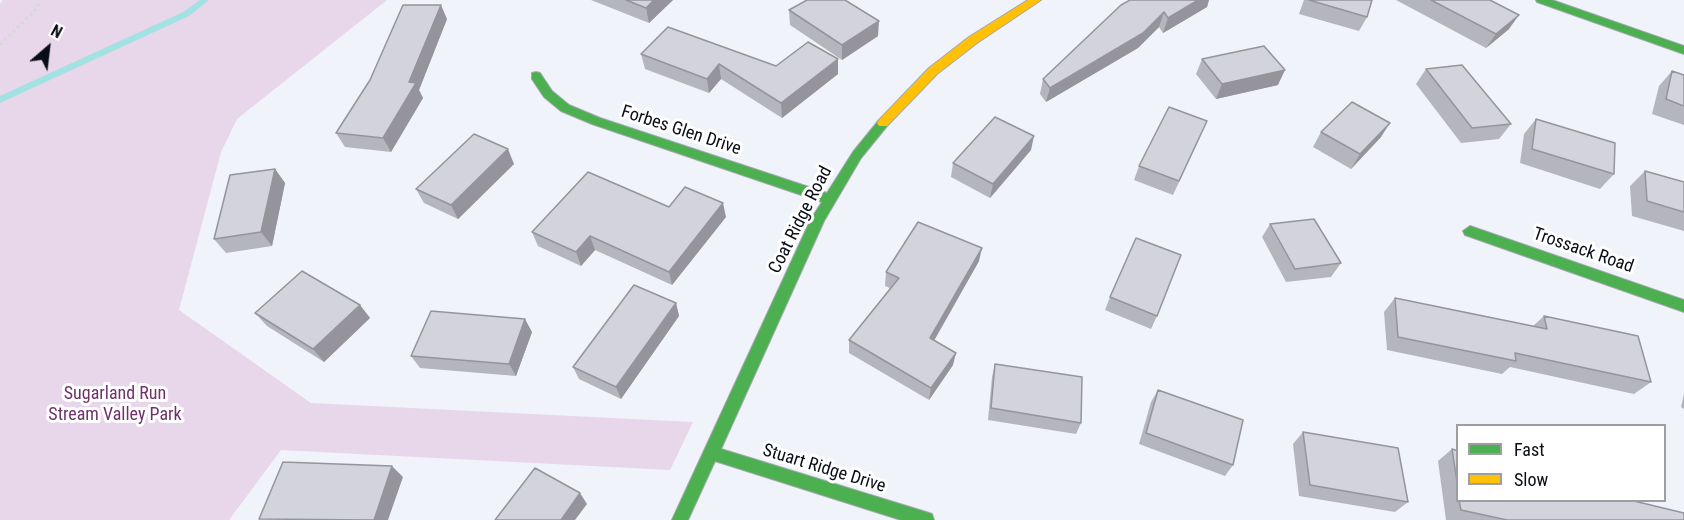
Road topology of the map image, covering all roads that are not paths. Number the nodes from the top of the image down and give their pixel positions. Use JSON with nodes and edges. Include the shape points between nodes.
{"nodes":[{"id":1,"x":1036,"y":0,"type":"edge"},
{"id":2,"x":1541,"y":0,"type":"edge"},
{"id":3,"x":1684,"y":50,"type":"edge"},
{"id":4,"x":536,"y":76,"type":"dead end"},
{"id":5,"x":829,"y":199,"type":"junction"},
{"id":6,"x":1470,"y":231,"type":"dead end"},
{"id":7,"x":1684,"y":306,"type":"edge"},
{"id":8,"x":711,"y":453,"type":"junction"},
{"id":9,"x":680,"y":520,"type":"edge"},
{"id":10,"x":926,"y":520,"type":"edge"}],
"edges":[{"from":1,"to":5,"type":"street","name":"Coat Ridge Road","via":[[972,40],[933,71],[894,109],[857,154]]},
{"from":2,"to":3,"type":"street"},
{"from":4,"to":5,"type":"street","name":"Forbes Glen Drive","via":[[548,94],[565,108]]},
{"from":5,"to":8,"type":"street","name":"Coat Ridge Road"},
{"from":6,"to":7,"type":"street","name":"Trossack Road"},
{"from":8,"to":9,"type":"street","name":"Coat Ridge Road"},
{"from":8,"to":10,"type":"street","name":"Stuart Ridge Drive"}]}
